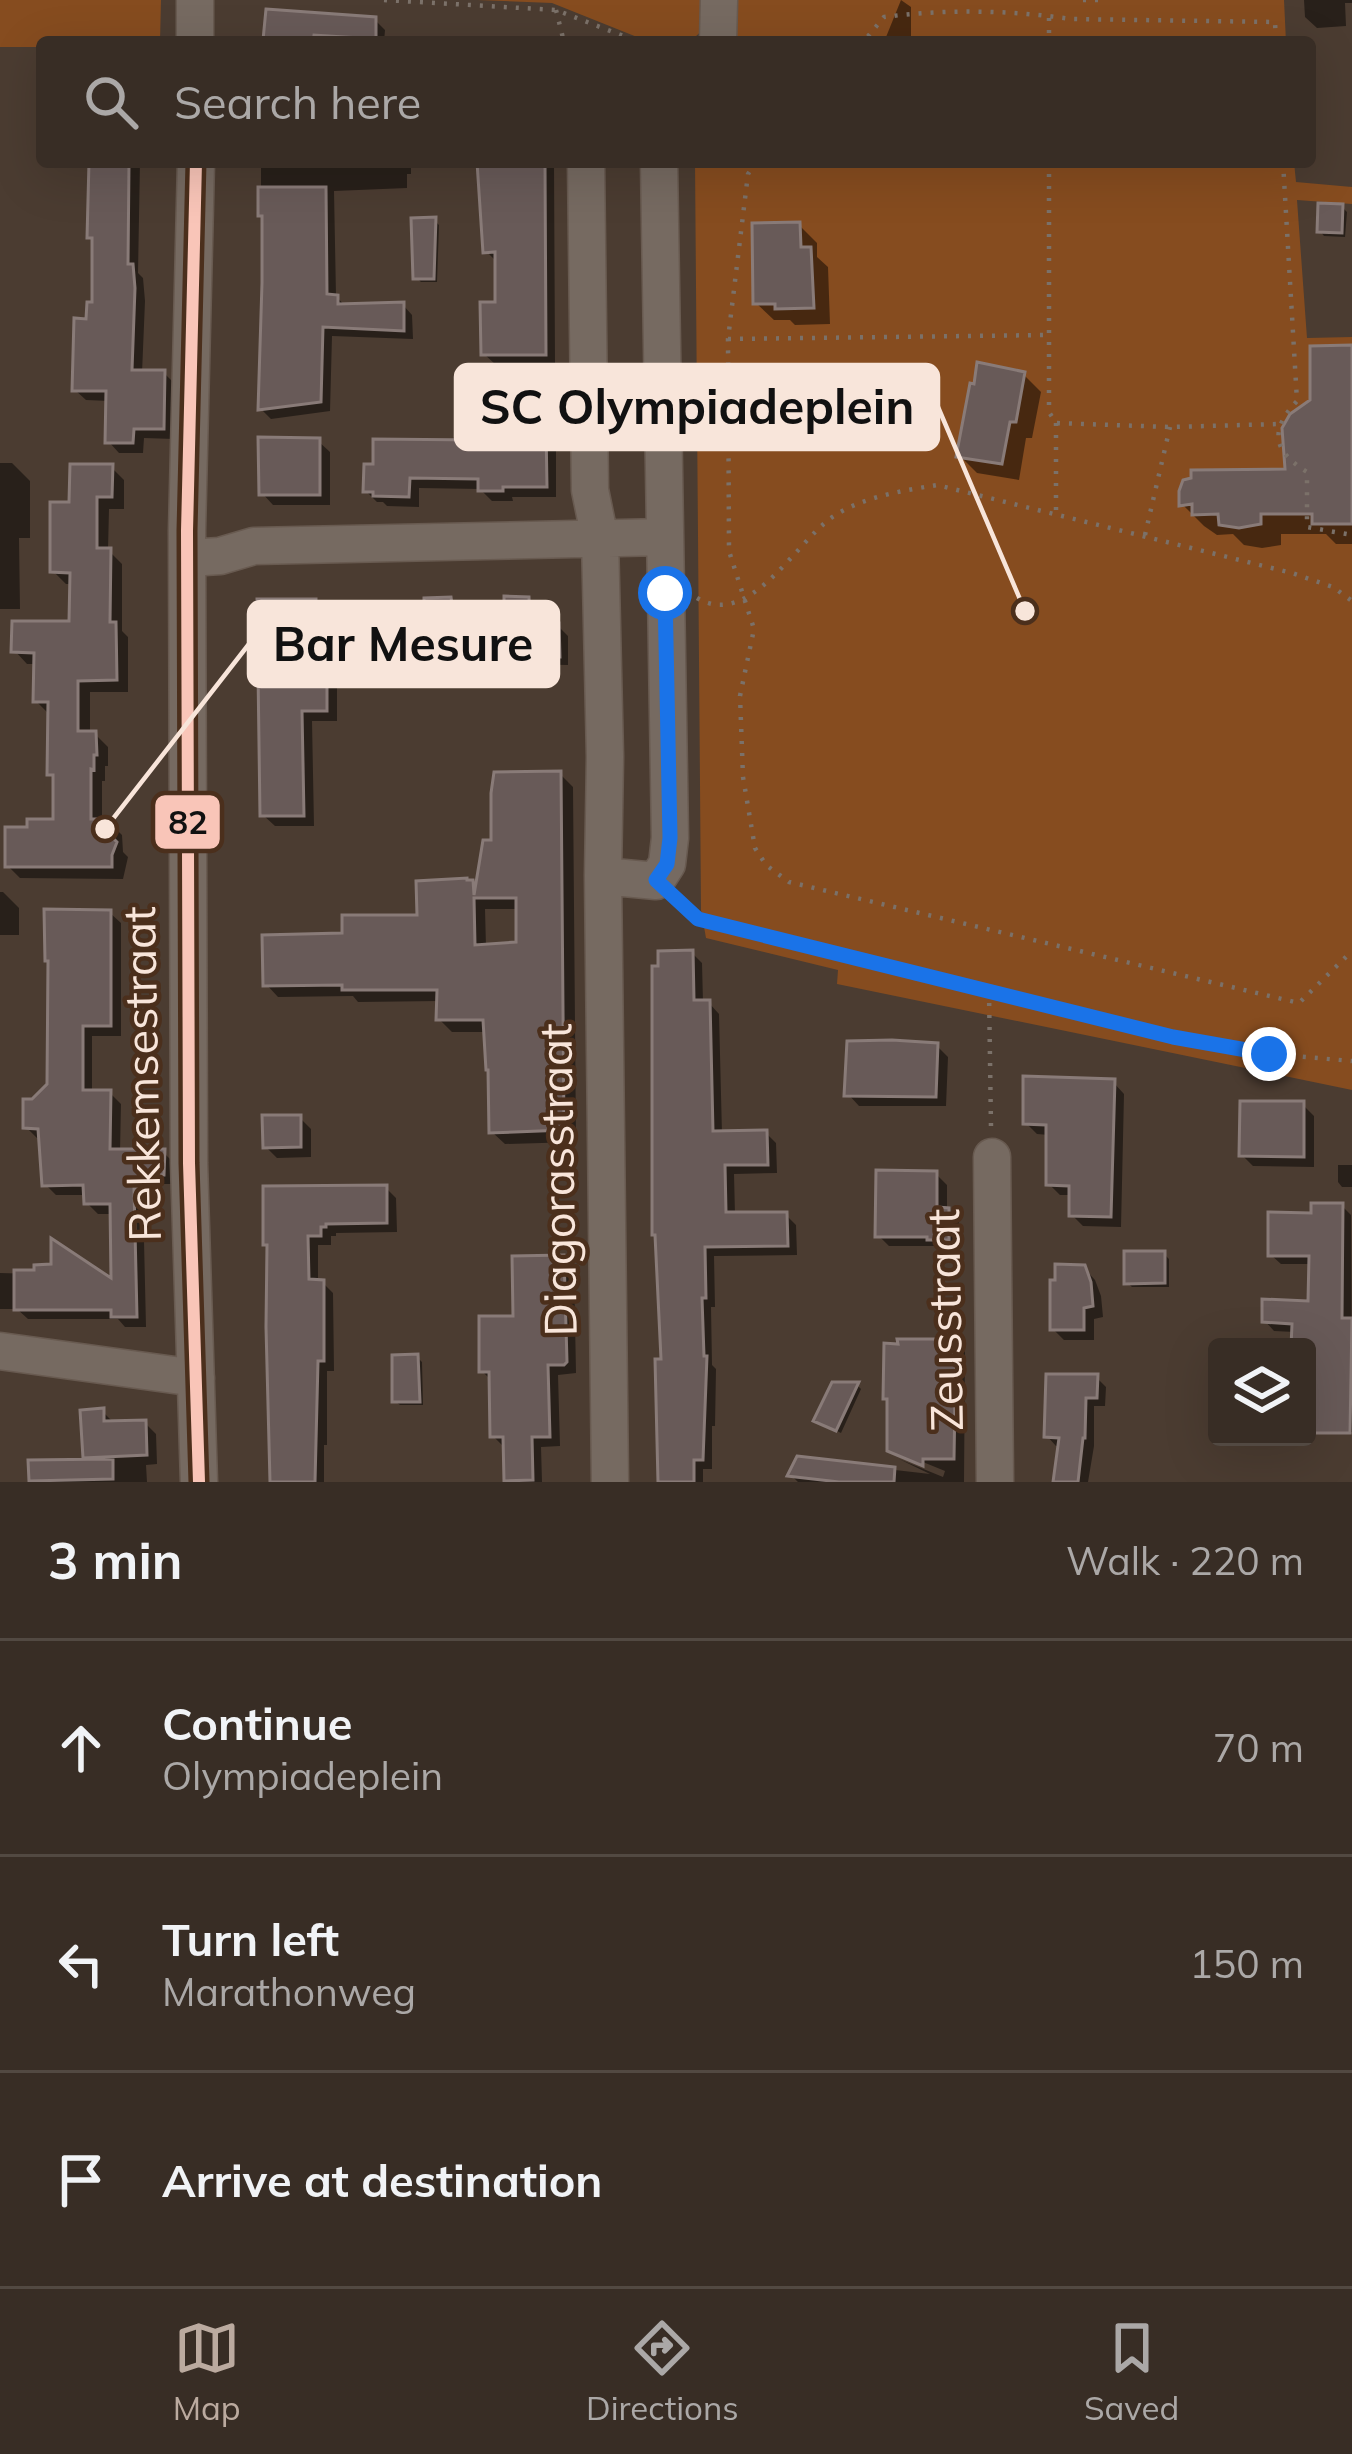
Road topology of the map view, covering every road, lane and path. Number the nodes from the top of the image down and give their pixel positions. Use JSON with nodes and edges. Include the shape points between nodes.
{"nodes":[{"id":1,"x":195,"y":0,"type":"edge"},
{"id":2,"x":384,"y":0,"type":"edge"},
{"id":3,"x":719,"y":0,"type":"edge"},
{"id":4,"x":1083,"y":0,"type":"edge"},
{"id":5,"x":1107,"y":0,"type":"edge"},
{"id":6,"x":556,"y":10,"type":"junction"},
{"id":7,"x":1049,"y":16,"type":"junction"},
{"id":8,"x":195,"y":36,"type":"edge"},
{"id":9,"x":562,"y":36,"type":"edge"},
{"id":10,"x":624,"y":36,"type":"edge"},
{"id":11,"x":718,"y":36,"type":"edge"},
{"id":12,"x":868,"y":36,"type":"edge"},
{"id":13,"x":1049,"y":36,"type":"edge"},
{"id":14,"x":1276,"y":36,"type":"edge"},
{"id":15,"x":196,"y":168,"type":"edge"},
{"id":16,"x":586,"y":168,"type":"edge"},
{"id":17,"x":659,"y":168,"type":"edge"},
{"id":18,"x":752,"y":168,"type":"edge"},
{"id":19,"x":1049,"y":168,"type":"edge"},
{"id":20,"x":1283,"y":168,"type":"edge"},
{"id":21,"x":1049,"y":335,"type":"junction"},
{"id":22,"x":728,"y":339,"type":"junction"},
{"id":23,"x":1056,"y":423,"type":"junction"},
{"id":24,"x":1279,"y":424,"type":"junction"},
{"id":25,"x":1170,"y":427,"type":"junction"},
{"id":26,"x":1056,"y":513,"type":"junction"},
{"id":27,"x":1145,"y":535,"type":"junction"},
{"id":28,"x":1352,"y":536,"type":"edge"},
{"id":29,"x":664,"y":537,"type":"junction"},
{"id":30,"x":600,"y":538,"type":"junction"},
{"id":31,"x":187,"y":544,"type":"junction"},
{"id":32,"x":665,"y":593,"type":"junction"},
{"id":33,"x":747,"y":600,"type":"junction"},
{"id":34,"x":1352,"y":601,"type":"edge"},
{"id":35,"x":603,"y":876,"type":"junction"},
{"id":36,"x":656,"y":880,"type":"junction"},
{"id":37,"x":1352,"y":950,"type":"edge"},
{"id":38,"x":989,"y":991,"type":"junction"},
{"id":39,"x":1352,"y":1061,"type":"edge"},
{"id":40,"x":992,"y":1157,"type":"joint"},
{"id":41,"x":0,"y":1352,"type":"edge"},
{"id":42,"x":196,"y":1378,"type":"junction"},
{"id":43,"x":199,"y":1482,"type":"edge"},
{"id":44,"x":610,"y":1482,"type":"edge"},
{"id":45,"x":995,"y":1482,"type":"edge"}],
"edges":[{"from":1,"to":8,"type":"street"},
{"from":2,"to":6,"type":"path"},
{"from":3,"to":11,"type":"street"},
{"from":4,"to":5,"type":"path"},
{"from":6,"to":9,"type":"path"},
{"from":6,"to":10,"type":"path"},
{"from":7,"to":12,"type":"path","via":[[926,11],[884,17]]},
{"from":7,"to":13,"type":"path"},
{"from":7,"to":14,"type":"path","via":[[1275,22]]},
{"from":15,"to":31,"type":"street","name":"Rekkemsestraat"},
{"from":16,"to":30,"type":"street","name":"Diagorasstraat","via":[[590,490]]},
{"from":17,"to":29,"type":"street"},
{"from":18,"to":22,"type":"path"},
{"from":19,"to":21,"type":"path"},
{"from":20,"to":24,"type":"path","via":[[1298,401]]},
{"from":21,"to":22,"type":"path"},
{"from":21,"to":23,"type":"path","via":[[1049,412]]},
{"from":22,"to":33,"type":"path","via":[[730,551]]},
{"from":23,"to":25,"type":"path"},
{"from":23,"to":26,"type":"path"},
{"from":24,"to":25,"type":"path"},
{"from":24,"to":28,"type":"path","via":[[1287,459],[1307,472],[1307,527]]},
{"from":25,"to":27,"type":"path"},
{"from":26,"to":27,"type":"path"},
{"from":26,"to":33,"type":"path","via":[[938,484],[883,494],[832,518]]},
{"from":27,"to":34,"type":"path","via":[[1292,573]]},
{"from":29,"to":30,"type":"street"},
{"from":29,"to":32,"type":"street"},
{"from":30,"to":31,"type":"street","via":[[254,546],[220,533]]},
{"from":30,"to":35,"type":"street","name":"Diagorasstraat"},
{"from":31,"to":42,"type":"street","name":"Rekkemsestraat"},
{"from":32,"to":33,"type":"path","via":[[709,605]]},
{"from":32,"to":36,"type":"street","via":[[670,838]]},
{"from":33,"to":37,"type":"path","via":[[754,629],[740,696],[743,777],[755,848],[789,882],[1299,1004]]},
{"from":35,"to":36,"type":"street"},
{"from":35,"to":44,"type":"street","name":"Diagorasstraat"},
{"from":36,"to":38,"type":"path","via":[[698,919]]},
{"from":38,"to":39,"type":"path","via":[[1173,1037]]},
{"from":38,"to":40,"type":"path"},
{"from":40,"to":45,"type":"street","name":"Zeusstraat"},
{"from":41,"to":42,"type":"street"},
{"from":42,"to":43,"type":"street","name":"Rekkemsestraat"}]}
